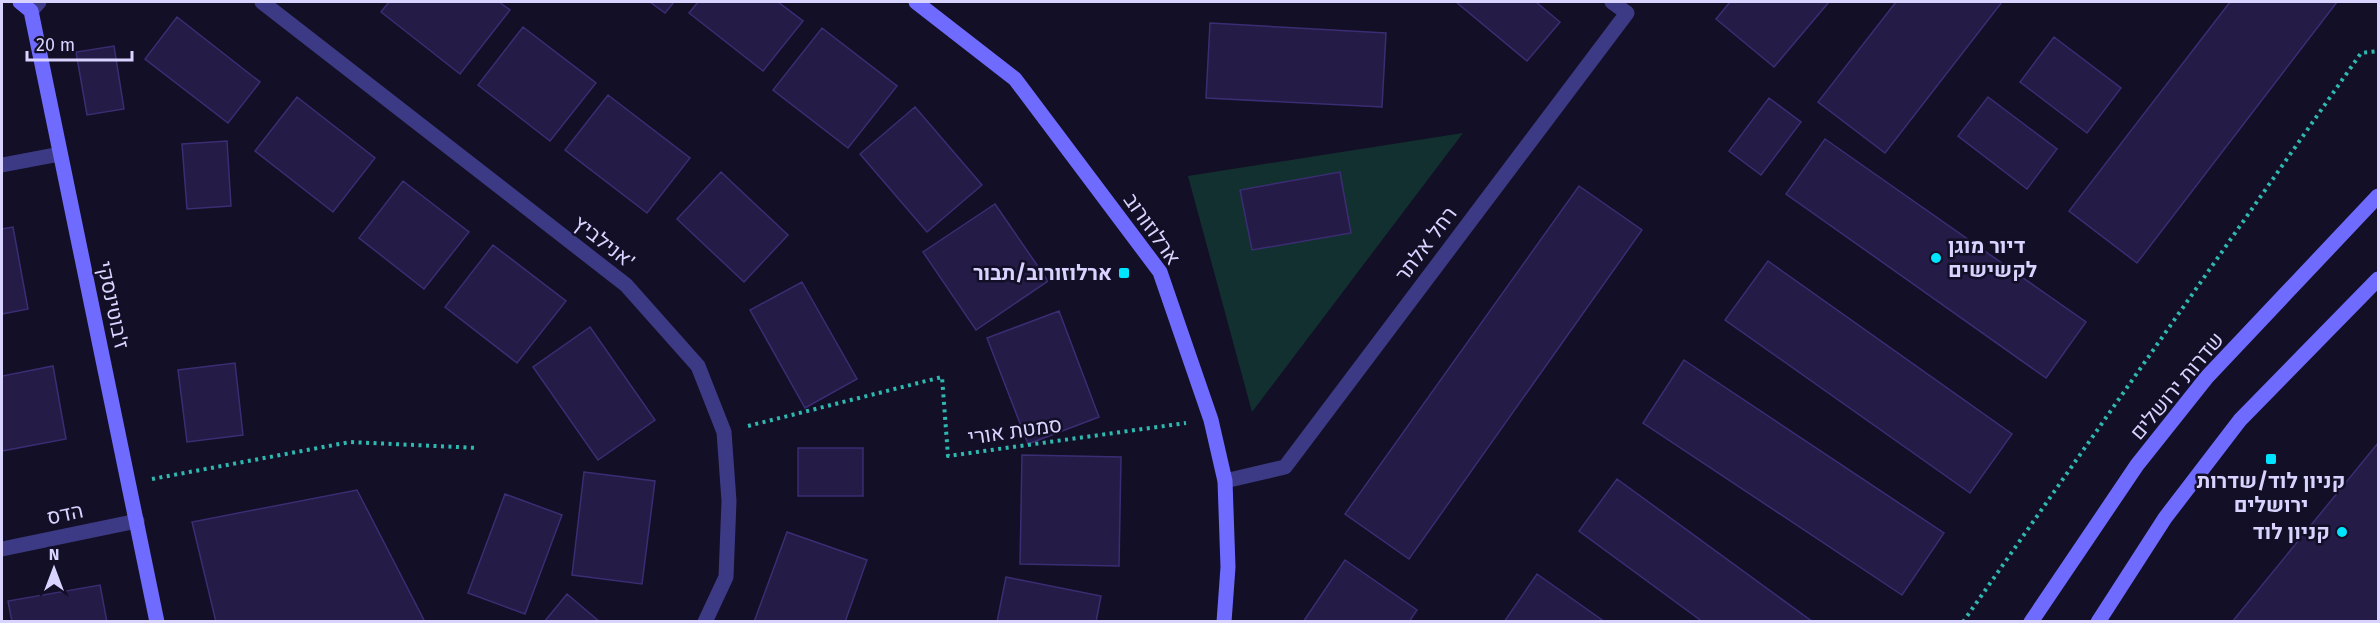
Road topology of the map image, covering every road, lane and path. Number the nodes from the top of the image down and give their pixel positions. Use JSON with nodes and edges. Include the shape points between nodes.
{"nodes":[{"id":1,"x":262,"y":2,"type":"edge"},
{"id":2,"x":916,"y":2,"type":"edge"},
{"id":3,"x":1612,"y":2,"type":"edge"},
{"id":4,"x":30,"y":4,"type":"edge"},
{"id":5,"x":2379,"y":51,"type":"edge"},
{"id":6,"x":60,"y":154,"type":"junction"},
{"id":7,"x":2,"y":165,"type":"edge"},
{"id":8,"x":2379,"y":196,"type":"edge"},
{"id":9,"x":2379,"y":279,"type":"edge"},
{"id":10,"x":1211,"y":420,"type":"junction"},
{"id":11,"x":724,"y":432,"type":"junction"},
{"id":12,"x":478,"y":448,"type":"dead end"},
{"id":13,"x":1225,"y":481,"type":"junction"},
{"id":14,"x":129,"y":483,"type":"junction"},
{"id":15,"x":137,"y":521,"type":"junction"},
{"id":16,"x":2,"y":549,"type":"edge"},
{"id":17,"x":158,"y":621,"type":"edge"},
{"id":18,"x":705,"y":621,"type":"edge"},
{"id":19,"x":1224,"y":621,"type":"edge"},
{"id":20,"x":1963,"y":621,"type":"edge"},
{"id":21,"x":2031,"y":621,"type":"edge"},
{"id":22,"x":2098,"y":621,"type":"edge"}],
"edges":[{"from":1,"to":11,"type":"street","name":"אנילביץ'","via":[[626,285],[698,366]]},
{"from":2,"to":10,"type":"street","name":"ארלוזורוב","via":[[1015,79],[1160,272]]},
{"from":3,"to":13,"type":"street","name":"רחל אלתר","via":[[1627,13],[1285,467]]},
{"from":4,"to":6,"type":"street","name":"ז'בוטינסקי"},
{"from":5,"to":20,"type":"path","via":[[2361,53]]},
{"from":6,"to":7,"type":"street"},
{"from":6,"to":14,"type":"street","name":"ז'בוטינסקי"},
{"from":8,"to":21,"type":"street","name":"שדרות ירושלים","via":[[2207,377],[2137,465]]},
{"from":9,"to":22,"type":"street","via":[[2240,420],[2165,518]]},
{"from":10,"to":11,"type":"path","name":"סמטת אורי","via":[[948,456],[942,376]]},
{"from":10,"to":13,"type":"street","name":"ארלוזורוב"},
{"from":11,"to":18,"type":"street","name":"אנילביץ'","via":[[729,501],[726,577]]},
{"from":12,"to":14,"type":"path","via":[[350,442]]},
{"from":13,"to":19,"type":"street","name":"ארלוזורוב","via":[[1228,567]]},
{"from":14,"to":15,"type":"street","name":"ז'בוטינסקי"},
{"from":15,"to":16,"type":"street","name":"הדס"},
{"from":15,"to":17,"type":"street","name":"ז'בוטינסקי"}]}
